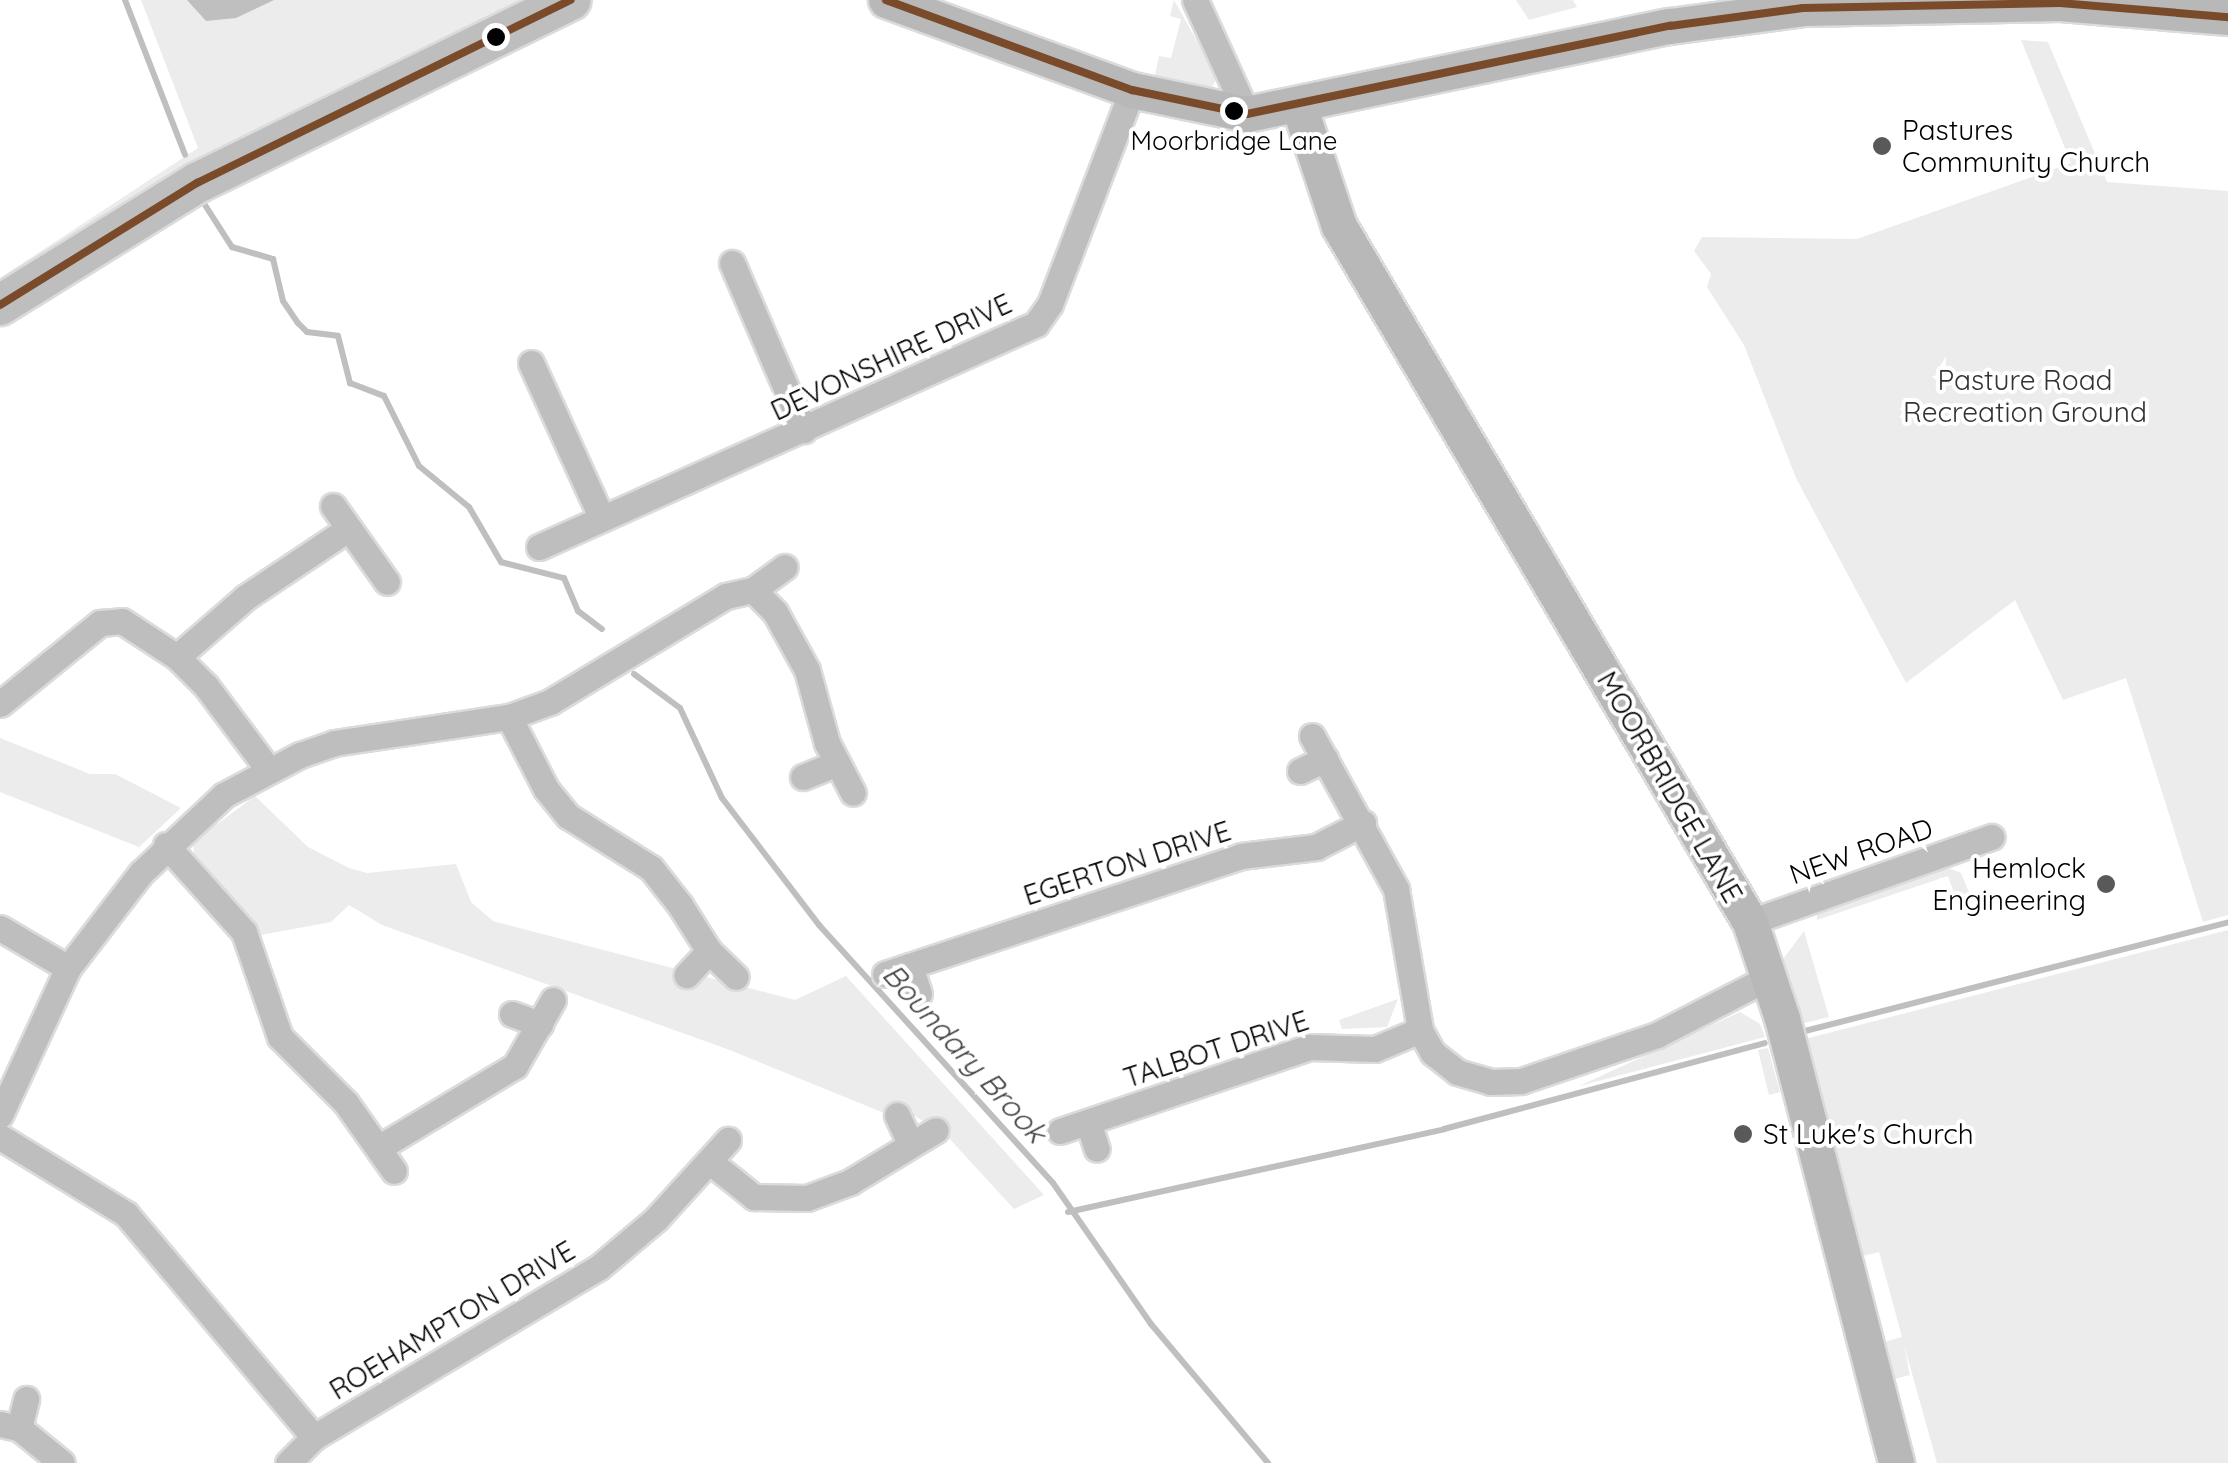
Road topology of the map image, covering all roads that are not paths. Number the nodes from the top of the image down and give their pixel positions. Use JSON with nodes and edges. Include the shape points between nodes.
{"nodes":[{"id":1,"x":571,"y":0,"type":"edge"},
{"id":2,"x":886,"y":0,"type":"edge"},
{"id":3,"x":1195,"y":0,"type":"edge"},
{"id":4,"x":2228,"y":17,"type":"edge"},
{"id":5,"x":1132,"y":90,"type":"junction"},
{"id":6,"x":1299,"y":106,"type":"junction"},
{"id":7,"x":1247,"y":114,"type":"junction"},
{"id":8,"x":732,"y":262,"type":"dead end"},
{"id":9,"x":0,"y":305,"type":"edge"},
{"id":10,"x":531,"y":363,"type":"dead end"},
{"id":11,"x":804,"y":430,"type":"junction"},
{"id":12,"x":333,"y":506,"type":"dead end"},
{"id":13,"x":602,"y":520,"type":"junction"},
{"id":14,"x":345,"y":531,"type":"junction"},
{"id":15,"x":540,"y":547,"type":"dead end"},
{"id":16,"x":784,"y":567,"type":"dead end"},
{"id":17,"x":387,"y":582,"type":"dead end"},
{"id":18,"x":753,"y":590,"type":"junction"},
{"id":19,"x":177,"y":657,"type":"junction"},
{"id":20,"x":0,"y":704,"type":"edge"},
{"id":21,"x":509,"y":717,"type":"junction"},
{"id":22,"x":1312,"y":736,"type":"dead end"},
{"id":23,"x":1325,"y":758,"type":"junction"},
{"id":24,"x":836,"y":764,"type":"junction"},
{"id":25,"x":268,"y":769,"type":"junction"},
{"id":26,"x":1300,"y":770,"type":"dead end"},
{"id":27,"x":803,"y":776,"type":"dead end"},
{"id":28,"x":853,"y":792,"type":"dead end"},
{"id":29,"x":1363,"y":823,"type":"junction"},
{"id":30,"x":1992,"y":836,"type":"dead end"},
{"id":31,"x":166,"y":845,"type":"junction"},
{"id":32,"x":1750,"y":922,"type":"junction"},
{"id":33,"x":0,"y":928,"type":"edge"},
{"id":34,"x":710,"y":951,"type":"junction"},
{"id":35,"x":68,"y":968,"type":"junction"},
{"id":36,"x":686,"y":976,"type":"dead end"},
{"id":37,"x":1770,"y":977,"type":"junction"},
{"id":38,"x":736,"y":978,"type":"dead end"},
{"id":39,"x":919,"y":994,"type":"dead end"},
{"id":40,"x":553,"y":1000,"type":"dead end"},
{"id":41,"x":512,"y":1014,"type":"dead end"},
{"id":42,"x":540,"y":1024,"type":"junction"},
{"id":43,"x":1420,"y":1030,"type":"junction"},
{"id":44,"x":0,"y":1115,"type":"edge"},
{"id":45,"x":897,"y":1115,"type":"dead end"},
{"id":46,"x":1088,"y":1122,"type":"junction"},
{"id":47,"x":936,"y":1130,"type":"dead end"},
{"id":48,"x":1060,"y":1131,"type":"dead end"},
{"id":49,"x":0,"y":1137,"type":"edge"},
{"id":50,"x":728,"y":1140,"type":"dead end"},
{"id":51,"x":910,"y":1140,"type":"junction"},
{"id":52,"x":380,"y":1147,"type":"junction"},
{"id":53,"x":1097,"y":1149,"type":"dead end"},
{"id":54,"x":709,"y":1161,"type":"junction"},
{"id":55,"x":394,"y":1171,"type":"dead end"},
{"id":56,"x":26,"y":1399,"type":"dead end"},
{"id":57,"x":9,"y":1426,"type":"edge"},
{"id":58,"x":314,"y":1437,"type":"junction"},
{"id":59,"x":62,"y":1463,"type":"edge"},
{"id":60,"x":288,"y":1463,"type":"edge"},
{"id":61,"x":1896,"y":1463,"type":"edge"}],
"edges":[{"from":1,"to":9,"type":"main road","via":[[197,182]]},
{"from":2,"to":5,"type":"street"},
{"from":3,"to":7,"type":"street"},
{"from":4,"to":6,"type":"street","via":[[2060,3],[1803,8],[1670,26]]},
{"from":5,"to":7,"type":"street"},
{"from":5,"to":11,"type":"street","name":"DEVONSHIRE DRIVE","via":[[1050,304],[1036,324]]},
{"from":6,"to":7,"type":"street"},
{"from":6,"to":32,"type":"street","name":"MOORBRIDGE LANE","via":[[1339,226]]},
{"from":8,"to":11,"type":"street"},
{"from":10,"to":13,"type":"street"},
{"from":11,"to":13,"type":"street","name":"DEVONSHIRE DRIVE"},
{"from":12,"to":14,"type":"street"},
{"from":13,"to":15,"type":"street","name":"DEVONSHIRE DRIVE"},
{"from":14,"to":17,"type":"street"},
{"from":14,"to":19,"type":"street","via":[[246,597]]},
{"from":16,"to":18,"type":"street"},
{"from":18,"to":21,"type":"street","via":[[726,596],[550,702]]},
{"from":18,"to":24,"type":"street","via":[[774,612],[807,670]]},
{"from":19,"to":20,"type":"street","via":[[122,620],[100,623]]},
{"from":19,"to":25,"type":"street"},
{"from":21,"to":25,"type":"street","via":[[334,743]]},
{"from":21,"to":34,"type":"street","via":[[546,789],[568,816],[651,868]]},
{"from":22,"to":23,"type":"street"},
{"from":23,"to":26,"type":"street"},
{"from":23,"to":29,"type":"street"},
{"from":24,"to":27,"type":"street"},
{"from":24,"to":28,"type":"street"},
{"from":25,"to":31,"type":"street"},
{"from":29,"to":39,"type":"street","name":"EGERTON DRIVE","via":[[1316,847],[1241,856],[898,970]]},
{"from":29,"to":43,"type":"street","via":[[1396,890]]},
{"from":30,"to":32,"type":"street","name":"NEW ROAD"},
{"from":31,"to":35,"type":"street"},
{"from":31,"to":52,"type":"street","via":[[264,952],[266,1012],[280,1037]]},
{"from":32,"to":37,"type":"street","name":"MOORBRIDGE LANE"},
{"from":33,"to":35,"type":"street"},
{"from":34,"to":36,"type":"street"},
{"from":34,"to":38,"type":"street"},
{"from":35,"to":44,"type":"street"},
{"from":37,"to":43,"type":"street","via":[[1657,1036],[1522,1082],[1502,1084],[1457,1072],[1432,1053]]},
{"from":37,"to":61,"type":"street","name":"MOORBRIDGE LANE"},
{"from":40,"to":42,"type":"street"},
{"from":41,"to":42,"type":"street"},
{"from":42,"to":52,"type":"street","via":[[515,1066]]},
{"from":43,"to":46,"type":"street","name":"TALBOT DRIVE","via":[[1375,1049],[1309,1047]]},
{"from":45,"to":51,"type":"street"},
{"from":46,"to":48,"type":"street","name":"TALBOT DRIVE"},
{"from":46,"to":53,"type":"street"},
{"from":47,"to":51,"type":"street"},
{"from":49,"to":58,"type":"street","via":[[126,1214]]},
{"from":50,"to":54,"type":"street","name":"ROEHAMPTON DRIVE"},
{"from":51,"to":54,"type":"street","via":[[834,1189],[774,1202],[754,1197]]},
{"from":52,"to":55,"type":"street"},
{"from":54,"to":58,"type":"street","name":"ROEHAMPTON DRIVE","via":[[598,1268]]},
{"from":56,"to":57,"type":"street"},
{"from":57,"to":59,"type":"street"},
{"from":58,"to":60,"type":"street","name":"ROEHAMPTON DRIVE"}]}
